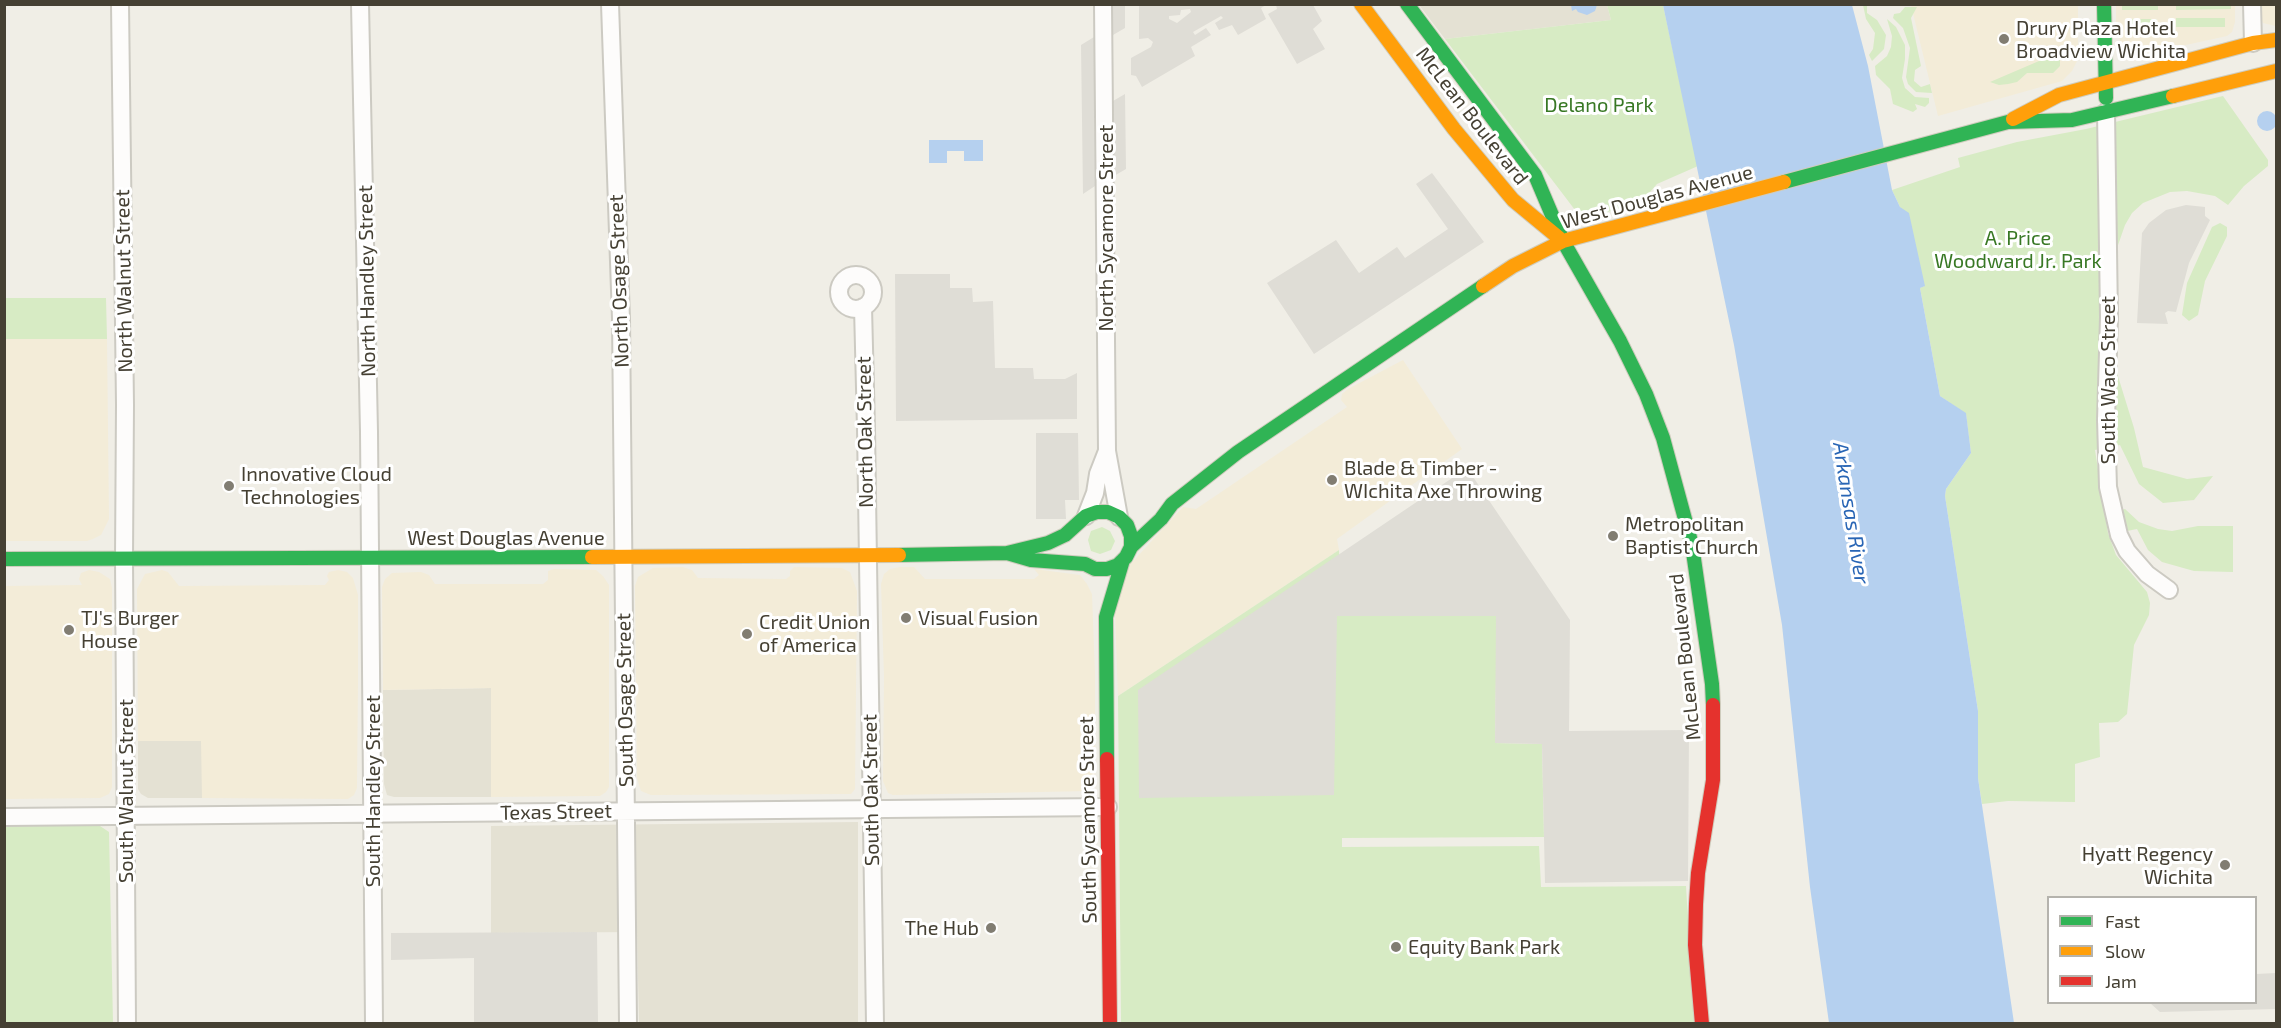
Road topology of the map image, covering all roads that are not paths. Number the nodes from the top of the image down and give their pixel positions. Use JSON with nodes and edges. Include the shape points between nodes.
{"nodes":[{"id":1,"x":120,"y":4,"type":"edge"},
{"id":2,"x":360,"y":4,"type":"edge"},
{"id":3,"x":610,"y":4,"type":"edge"},
{"id":4,"x":1103,"y":4,"type":"edge"},
{"id":5,"x":1361,"y":4,"type":"edge"},
{"id":6,"x":1407,"y":4,"type":"edge"},
{"id":7,"x":2104,"y":4,"type":"edge"},
{"id":8,"x":2252,"y":4,"type":"edge"},
{"id":9,"x":2277,"y":40,"type":"edge"},
{"id":10,"x":2253,"y":43,"type":"junction"},
{"id":11,"x":2277,"y":71,"type":"edge"},
{"id":12,"x":2106,"y":83,"type":"junction"},
{"id":13,"x":2106,"y":112,"type":"junction"},
{"id":14,"x":2008,"y":122,"type":"junction"},
{"id":15,"x":1563,"y":241,"type":"junction"},
{"id":16,"x":862,"y":307,"type":"dead end"},
{"id":17,"x":1107,"y":451,"type":"junction"},
{"id":18,"x":1172,"y":504,"type":"junction"},
{"id":19,"x":1120,"y":518,"type":"junction"},
{"id":20,"x":1082,"y":520,"type":"junction"},
{"id":21,"x":1007,"y":553,"type":"junction"},
{"id":22,"x":1126,"y":555,"type":"junction"},
{"id":23,"x":867,"y":556,"type":"junction"},
{"id":24,"x":623,"y":557,"type":"junction"},
{"id":25,"x":124,"y":558,"type":"junction"},
{"id":26,"x":370,"y":558,"type":"junction"},
{"id":27,"x":4,"y":559,"type":"edge"},
{"id":28,"x":1087,"y":565,"type":"junction"},
{"id":29,"x":2169,"y":590,"type":"dead end"},
{"id":30,"x":1106,"y":617,"type":"junction"},
{"id":31,"x":1107,"y":807,"type":"junction"},
{"id":32,"x":871,"y":809,"type":"junction"},
{"id":33,"x":626,"y":811,"type":"junction"},
{"id":34,"x":373,"y":814,"type":"junction"},
{"id":35,"x":126,"y":816,"type":"junction"},
{"id":36,"x":4,"y":817,"type":"edge"},
{"id":37,"x":127,"y":1023,"type":"edge"},
{"id":38,"x":374,"y":1023,"type":"edge"},
{"id":39,"x":628,"y":1023,"type":"edge"},
{"id":40,"x":875,"y":1023,"type":"edge"},
{"id":41,"x":1110,"y":1023,"type":"edge"},
{"id":42,"x":1702,"y":1023,"type":"edge"}],
"edges":[{"from":1,"to":25,"type":"street","name":"North Walnut Street"},
{"from":2,"to":26,"type":"street","name":"North Handley Street"},
{"from":3,"to":24,"type":"street","name":"North Osage Street","via":[[621,319]]},
{"from":4,"to":17,"type":"street","name":"North Sycamore Street"},
{"from":5,"to":15,"type":"main road","name":"McLean Boulevard","via":[[1454,129],[1513,200]]},
{"from":6,"to":15,"type":"main road","name":"McLean Boulevard","via":[[1535,176]]},
{"from":7,"to":12,"type":"main road"},
{"from":8,"to":10,"type":"street"},
{"from":9,"to":10,"type":"main road","name":"West Douglas Avenue"},
{"from":10,"to":12,"type":"main road","name":"West Douglas Avenue"},
{"from":11,"to":13,"type":"main road","name":"West Douglas Avenue"},
{"from":12,"to":13,"type":"main road"},
{"from":12,"to":14,"type":"main road","name":"West Douglas Avenue","via":[[2059,95]]},
{"from":13,"to":14,"type":"main road","name":"West Douglas Avenue","via":[[2072,120]]},
{"from":13,"to":29,"type":"street","name":"South Waco Street","via":[[2108,487],[2119,535],[2127,551],[2147,574]]},
{"from":14,"to":15,"type":"main road","name":"West Douglas Avenue"},
{"from":15,"to":18,"type":"main road","name":"West Douglas Avenue","via":[[1513,266],[1238,452]]},
{"from":15,"to":42,"type":"main road","name":"McLean Boulevard","via":[[1646,394],[1663,438],[1692,545],[1712,684],[1714,734],[1713,780],[1696,904],[1695,945]]},
{"from":16,"to":23,"type":"street","name":"North Oak Street"},
{"from":17,"to":19,"type":"street","name":"North Sycamore Street"},
{"from":17,"to":20,"type":"street","name":"North Sycamore Street","via":[[1095,493]]},
{"from":18,"to":19,"type":"main road","name":"West Douglas Avenue"},
{"from":18,"to":22,"type":"main road","name":"West Douglas Avenue"},
{"from":19,"to":20,"type":"main road","name":"West Douglas Avenue","via":[[1097,512]]},
{"from":19,"to":22,"type":"main road","via":[[1131,536]]},
{"from":20,"to":21,"type":"main road","name":"West Douglas Avenue","via":[[1048,543]]},
{"from":20,"to":28,"type":"main road","via":[[1073,534],[1073,545],[1077,556]]},
{"from":21,"to":23,"type":"main road","name":"West Douglas Avenue"},
{"from":21,"to":28,"type":"main road","name":"West Douglas Avenue","via":[[1031,560]]},
{"from":22,"to":28,"type":"main road","name":"West Douglas Avenue","via":[[1107,569]]},
{"from":22,"to":30,"type":"main road","name":"South Sycamore Street"},
{"from":23,"to":24,"type":"main road","name":"West Douglas Avenue"},
{"from":23,"to":32,"type":"street","name":"South Oak Street"},
{"from":24,"to":26,"type":"main road","name":"West Douglas Avenue"},
{"from":24,"to":33,"type":"street","name":"South Osage Street"},
{"from":25,"to":26,"type":"main road","name":"West Douglas Avenue"},
{"from":25,"to":27,"type":"main road","name":"West Douglas Avenue"},
{"from":25,"to":35,"type":"street","name":"South Walnut Street"},
{"from":26,"to":34,"type":"street","name":"South Handley Street"},
{"from":28,"to":30,"type":"main road","name":"South Sycamore Street"},
{"from":30,"to":31,"type":"main road","name":"South Sycamore Street"},
{"from":31,"to":32,"type":"street","name":"Texas Street"},
{"from":31,"to":41,"type":"main road","name":"South Sycamore Street"},
{"from":32,"to":33,"type":"street","name":"Texas Street"},
{"from":32,"to":40,"type":"street","name":"South Oak Street"},
{"from":33,"to":34,"type":"street","name":"Texas Street"},
{"from":33,"to":39,"type":"street","name":"South Osage Street"},
{"from":34,"to":35,"type":"street","name":"Texas Street"},
{"from":34,"to":38,"type":"street","name":"South Handley Street"},
{"from":35,"to":36,"type":"street","name":"Texas Street"},
{"from":35,"to":37,"type":"street","name":"South Walnut Street"}]}
